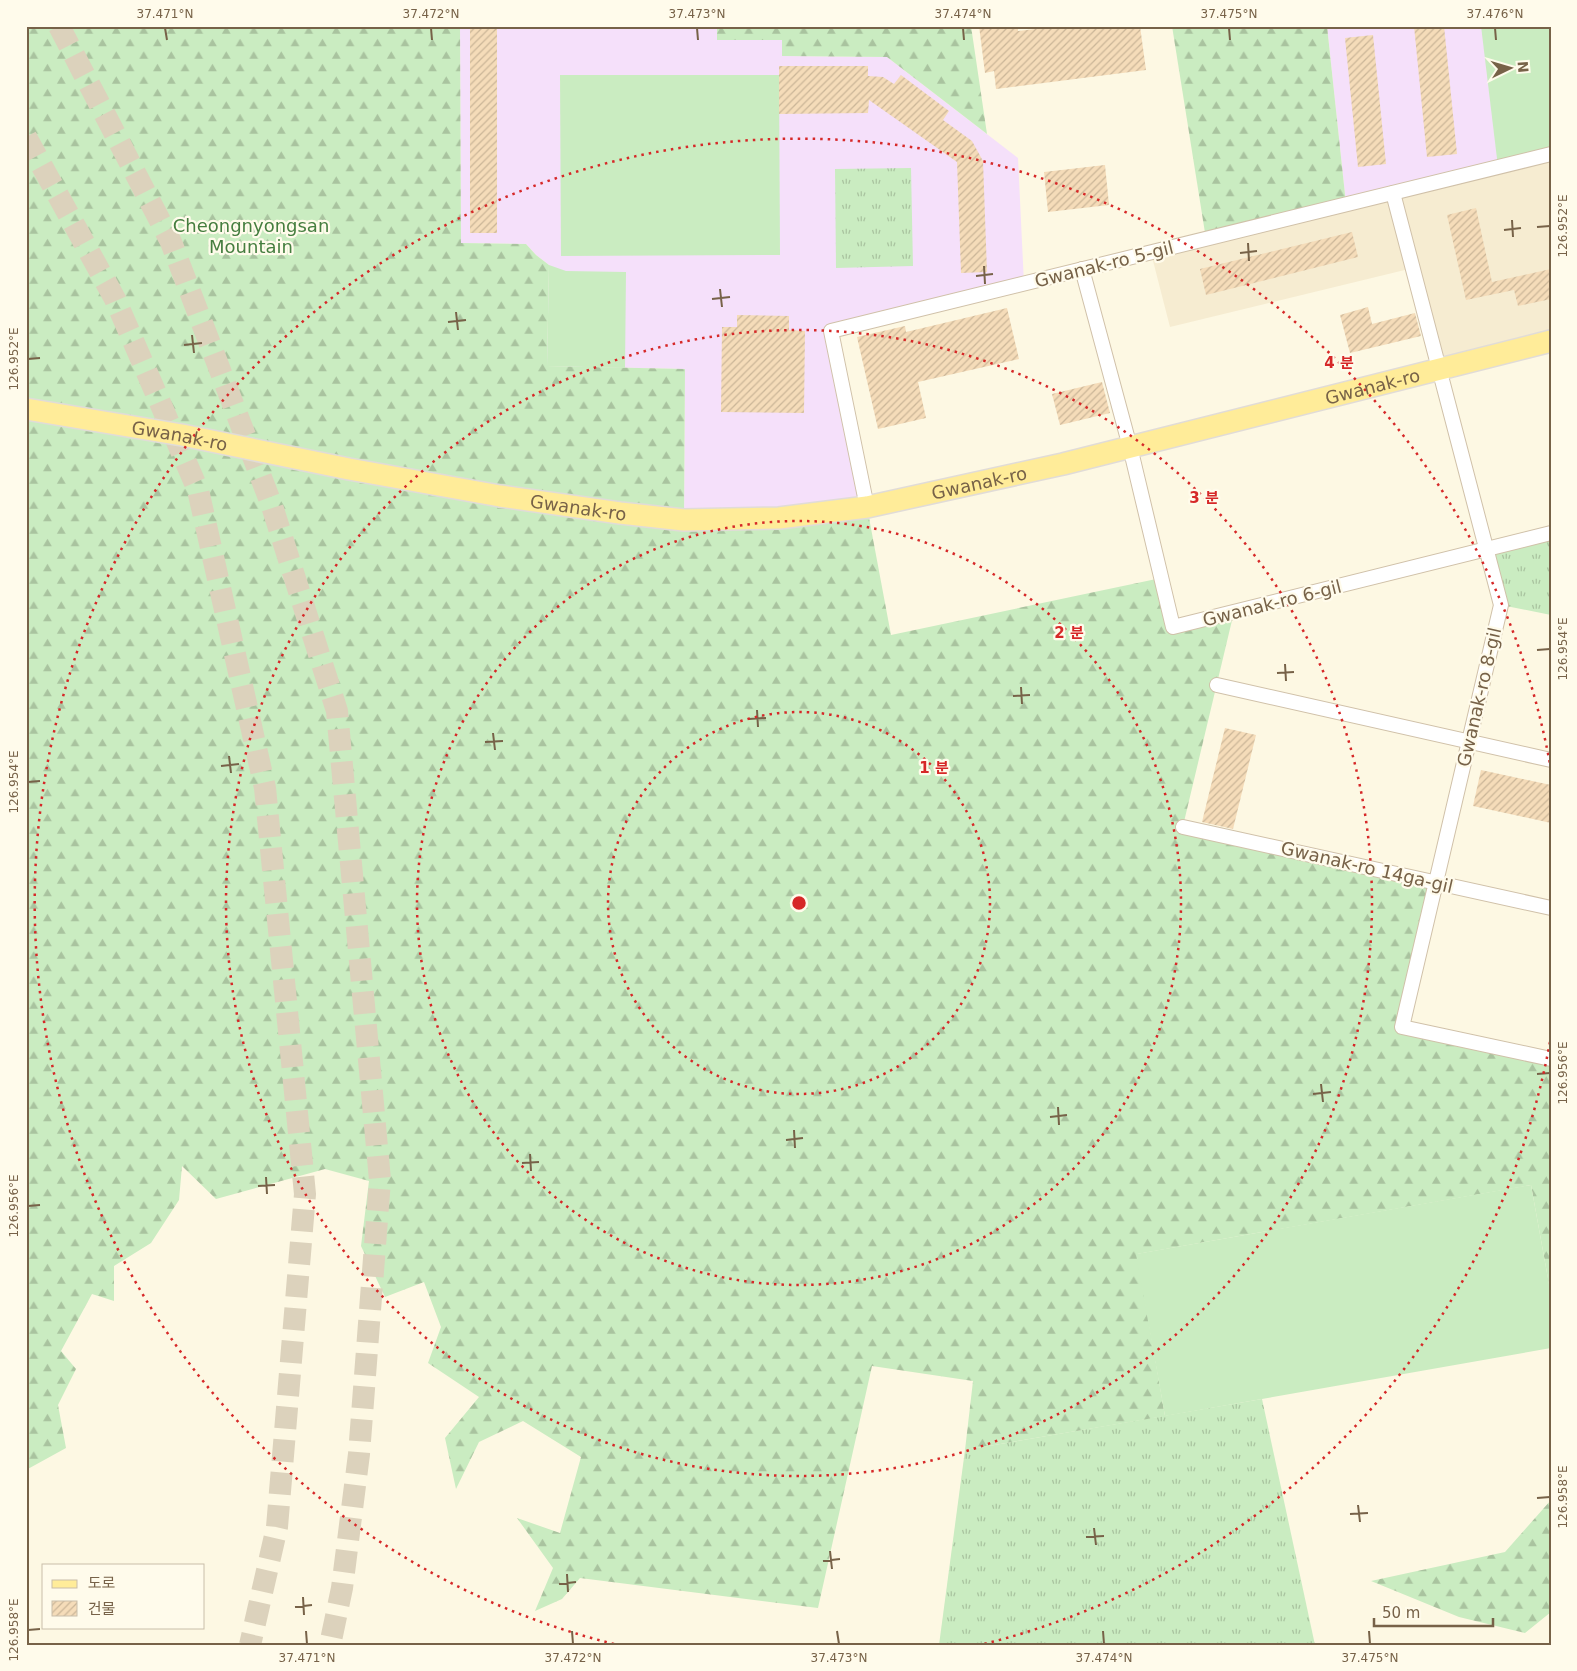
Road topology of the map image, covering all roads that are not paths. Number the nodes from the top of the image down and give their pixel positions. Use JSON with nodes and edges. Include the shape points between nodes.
{"nodes":[{"id":1,"x":1551,"y":154,"type":"edge"},
{"id":2,"x":1393,"y":193,"type":"junction"},
{"id":3,"x":1082,"y":269,"type":"junction"},
{"id":4,"x":1551,"y":341,"type":"edge"},
{"id":5,"x":1439,"y":369,"type":"junction"},
{"id":6,"x":26,"y":409,"type":"edge"},
{"id":7,"x":1130,"y":447,"type":"junction"},
{"id":8,"x":867,"y":507,"type":"junction"},
{"id":9,"x":1551,"y":533,"type":"edge"},
{"id":10,"x":1486,"y":549,"type":"junction"},
{"id":11,"x":1217,"y":685,"type":"dead end"},
{"id":12,"x":1469,"y":741,"type":"junction"},
{"id":13,"x":1551,"y":760,"type":"edge"},
{"id":14,"x":1183,"y":826,"type":"dead end"},
{"id":15,"x":1436,"y":883,"type":"junction"},
{"id":16,"x":1551,"y":908,"type":"edge"},
{"id":17,"x":1551,"y":1059,"type":"edge"}],
"edges":[{"from":1,"to":2,"type":"street","name":"Gwanak-ro 5-gil"},
{"from":2,"to":3,"type":"street","name":"Gwanak-ro 5-gil"},
{"from":2,"to":5,"type":"street","name":"Gwanak-ro"},
{"from":3,"to":7,"type":"street"},
{"from":3,"to":8,"type":"street","name":"Gwanak-ro 5-gil","via":[[831,331]]},
{"from":4,"to":5,"type":"main road","name":"Gwanak-ro"},
{"from":5,"to":7,"type":"main road","name":"Gwanak-ro"},
{"from":5,"to":10,"type":"street","name":"Gwanak-ro 8-gil"},
{"from":6,"to":8,"type":"main road","name":"Gwanak-ro","via":[[182,435],[500,496],[620,513],[684,520],[730,520],[779,518]]},
{"from":7,"to":8,"type":"main road","name":"Gwanak-ro"},
{"from":7,"to":10,"type":"street","name":"Gwanak-ro 6-gil","via":[[1173,627]]},
{"from":9,"to":10,"type":"street","name":"Gwanak-ro 6-gil"},
{"from":10,"to":12,"type":"street","name":"Gwanak-ro 8-gil","via":[[1501,605]]},
{"from":11,"to":12,"type":"street"},
{"from":12,"to":13,"type":"street"},
{"from":12,"to":15,"type":"street","name":"Gwanak-ro 8-gil"},
{"from":14,"to":15,"type":"street","name":"Gwanak-ro 14ga-gil"},
{"from":15,"to":16,"type":"street","name":"Gwanak-ro 14ga-gil"},
{"from":15,"to":17,"type":"street","name":"Gwanak-ro 8-gil","via":[[1402,1027]]}]}
